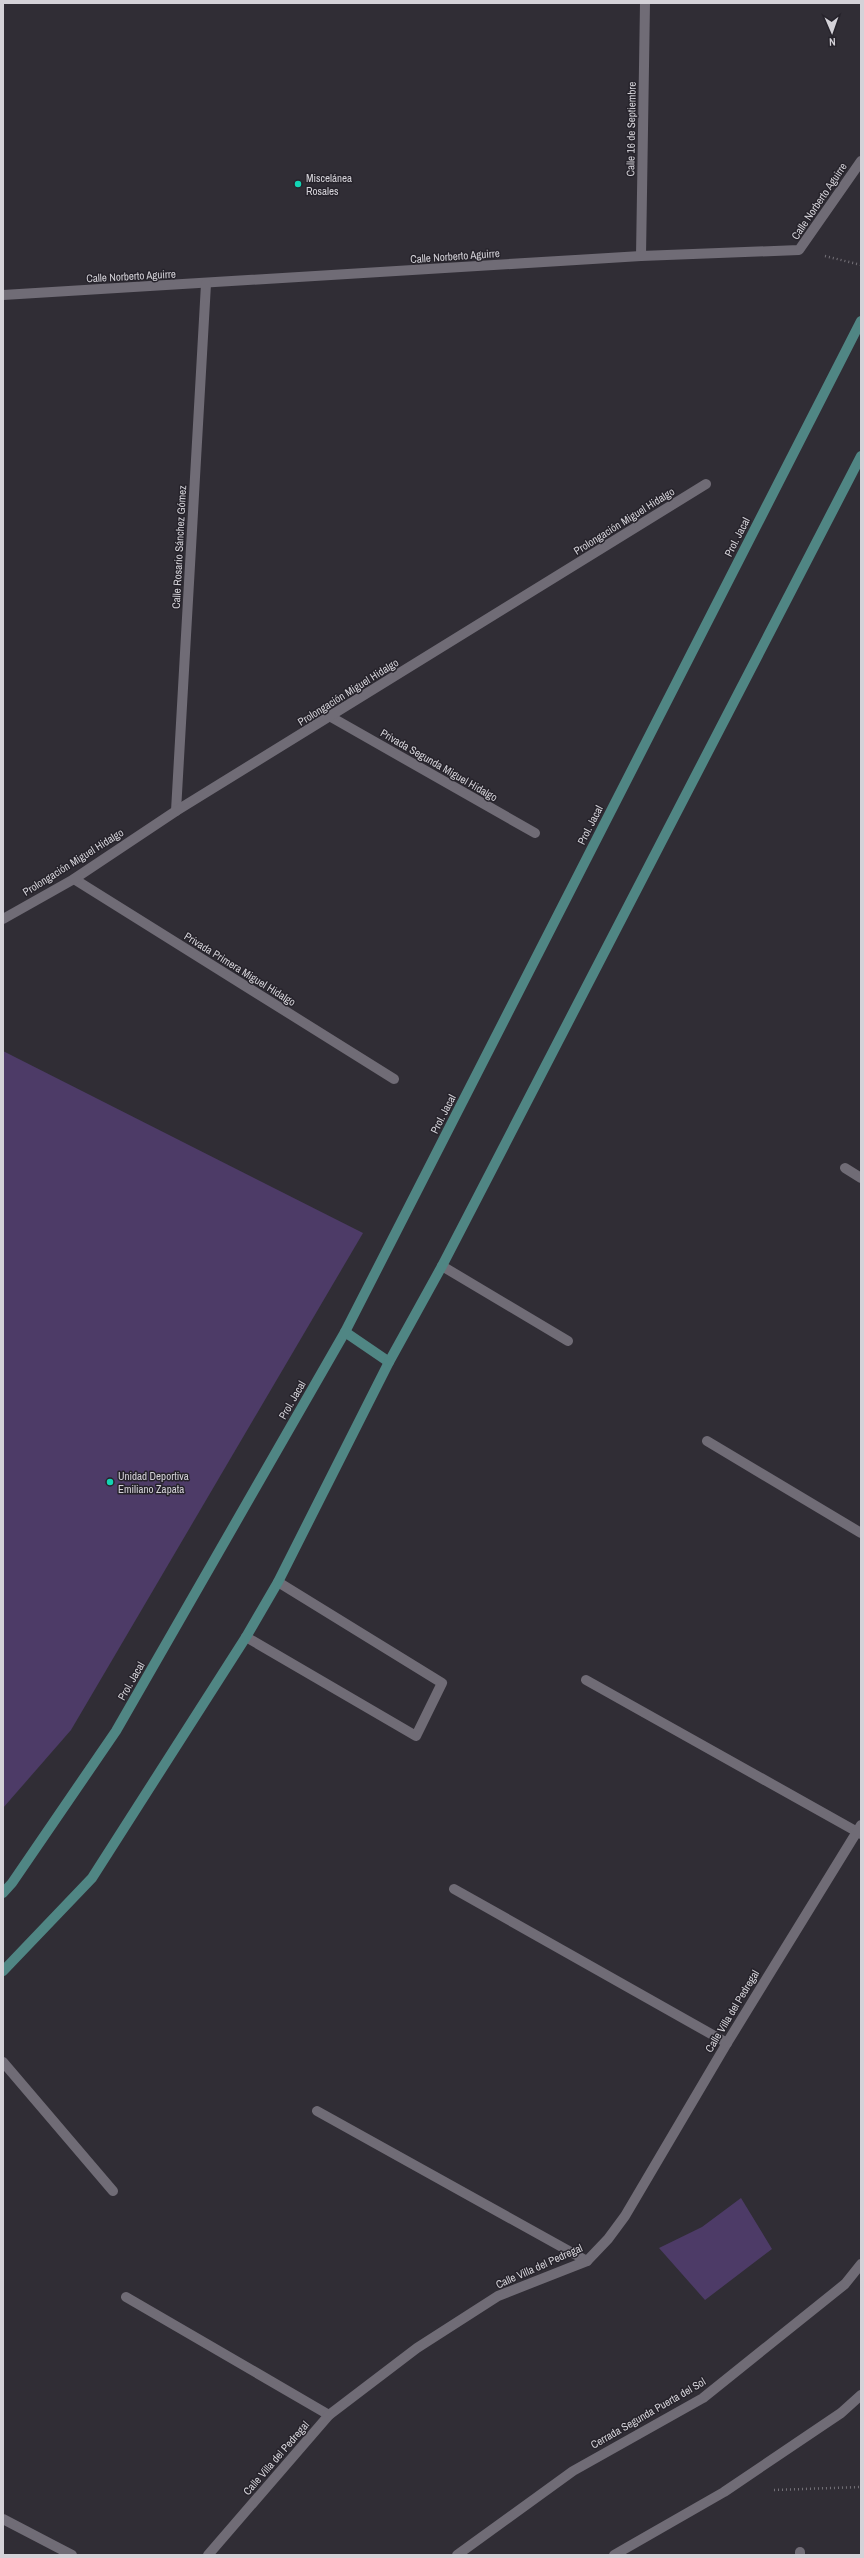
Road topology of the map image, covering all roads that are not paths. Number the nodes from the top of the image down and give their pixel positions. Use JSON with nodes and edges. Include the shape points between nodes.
{"nodes":[{"id":1,"x":645,"y":3,"type":"edge"},
{"id":2,"x":861,"y":160,"type":"edge"},
{"id":3,"x":641,"y":256,"type":"junction"},
{"id":4,"x":206,"y":284,"type":"junction"},
{"id":5,"x":3,"y":295,"type":"edge"},
{"id":6,"x":861,"y":321,"type":"edge"},
{"id":7,"x":861,"y":456,"type":"edge"},
{"id":8,"x":706,"y":484,"type":"dead end"},
{"id":9,"x":331,"y":717,"type":"junction"},
{"id":10,"x":176,"y":811,"type":"junction"},
{"id":11,"x":536,"y":833,"type":"dead end"},
{"id":12,"x":74,"y":879,"type":"junction"},
{"id":13,"x":3,"y":919,"type":"edge"},
{"id":14,"x":394,"y":1079,"type":"dead end"},
{"id":15,"x":845,"y":1168,"type":"dead end"},
{"id":16,"x":861,"y":1178,"type":"edge"},
{"id":17,"x":442,"y":1266,"type":"junction"},
{"id":18,"x":345,"y":1332,"type":"junction"},
{"id":19,"x":568,"y":1341,"type":"dead end"},
{"id":20,"x":389,"y":1362,"type":"junction"},
{"id":21,"x":707,"y":1441,"type":"dead end"},
{"id":22,"x":861,"y":1533,"type":"edge"},
{"id":23,"x":278,"y":1582,"type":"junction"},
{"id":24,"x":246,"y":1637,"type":"junction"},
{"id":25,"x":586,"y":1680,"type":"dead end"},
{"id":26,"x":860,"y":1830,"type":"edge"},
{"id":27,"x":454,"y":1889,"type":"dead end"},
{"id":28,"x":3,"y":1893,"type":"edge"},
{"id":29,"x":3,"y":1971,"type":"edge"},
{"id":30,"x":726,"y":2043,"type":"junction"},
{"id":31,"x":3,"y":2062,"type":"edge"},
{"id":32,"x":317,"y":2111,"type":"dead end"},
{"id":33,"x":113,"y":2191,"type":"dead end"},
{"id":34,"x":586,"y":2260,"type":"junction"},
{"id":35,"x":861,"y":2264,"type":"edge"},
{"id":36,"x":126,"y":2297,"type":"dead end"},
{"id":37,"x":861,"y":2395,"type":"edge"},
{"id":38,"x":329,"y":2415,"type":"junction"},
{"id":39,"x":3,"y":2519,"type":"edge"},
{"id":40,"x":72,"y":2555,"type":"edge"},
{"id":41,"x":208,"y":2555,"type":"edge"},
{"id":42,"x":457,"y":2555,"type":"edge"},
{"id":43,"x":614,"y":2555,"type":"edge"}],
"edges":[{"from":1,"to":3,"type":"street","name":"Calle 16 de Septiembre"},
{"from":2,"to":3,"type":"street","name":"Calle Norberto Aguirre","via":[[800,250]]},
{"from":3,"to":4,"type":"street","name":"Calle Norberto Aguirre"},
{"from":4,"to":5,"type":"street","name":"Calle Norberto Aguirre"},
{"from":4,"to":10,"type":"street","name":"Calle Rosario Sánchez Gómez"},
{"from":6,"to":18,"type":"street","name":"Prol. Jacal"},
{"from":7,"to":17,"type":"street"},
{"from":8,"to":9,"type":"street","name":"Prolongación Miguel Hidalgo"},
{"from":9,"to":10,"type":"street","name":"Prolongación Miguel Hidalgo"},
{"from":9,"to":11,"type":"street","name":"Privada Segunda Miguel Hidalgo"},
{"from":10,"to":12,"type":"street","name":"Prolongación Miguel Hidalgo"},
{"from":12,"to":13,"type":"street","name":"Prolongación Miguel Hidalgo"},
{"from":12,"to":14,"type":"street","name":"Privada Primera Miguel Hidalgo"},
{"from":15,"to":16,"type":"street"},
{"from":17,"to":19,"type":"street"},
{"from":17,"to":20,"type":"street"},
{"from":18,"to":20,"type":"street"},
{"from":18,"to":28,"type":"street","name":"Prol. Jacal","via":[[116,1731]]},
{"from":20,"to":23,"type":"street"},
{"from":21,"to":22,"type":"street"},
{"from":23,"to":24,"type":"street"},
{"from":23,"to":24,"type":"street","via":[[442,1684],[416,1736]]},
{"from":24,"to":29,"type":"street","via":[[92,1878]]},
{"from":25,"to":26,"type":"street"},
{"from":26,"to":30,"type":"street","name":"Calle Villa del Pedregal"},
{"from":27,"to":30,"type":"street"},
{"from":30,"to":34,"type":"street","name":"Calle Villa del Pedregal","via":[[625,2216],[608,2239]]},
{"from":31,"to":33,"type":"street"},
{"from":32,"to":34,"type":"street"},
{"from":34,"to":38,"type":"street","name":"Calle Villa del Pedregal","via":[[498,2296],[417,2348]]},
{"from":35,"to":42,"type":"street","name":"Cerrada Segunda Puerta del Sol","via":[[845,2284],[703,2398],[573,2471]]},
{"from":36,"to":38,"type":"street"},
{"from":37,"to":43,"type":"street","via":[[841,2413],[724,2492]]},
{"from":38,"to":41,"type":"street","name":"Calle Villa del Pedregal"},
{"from":39,"to":40,"type":"street"}]}
